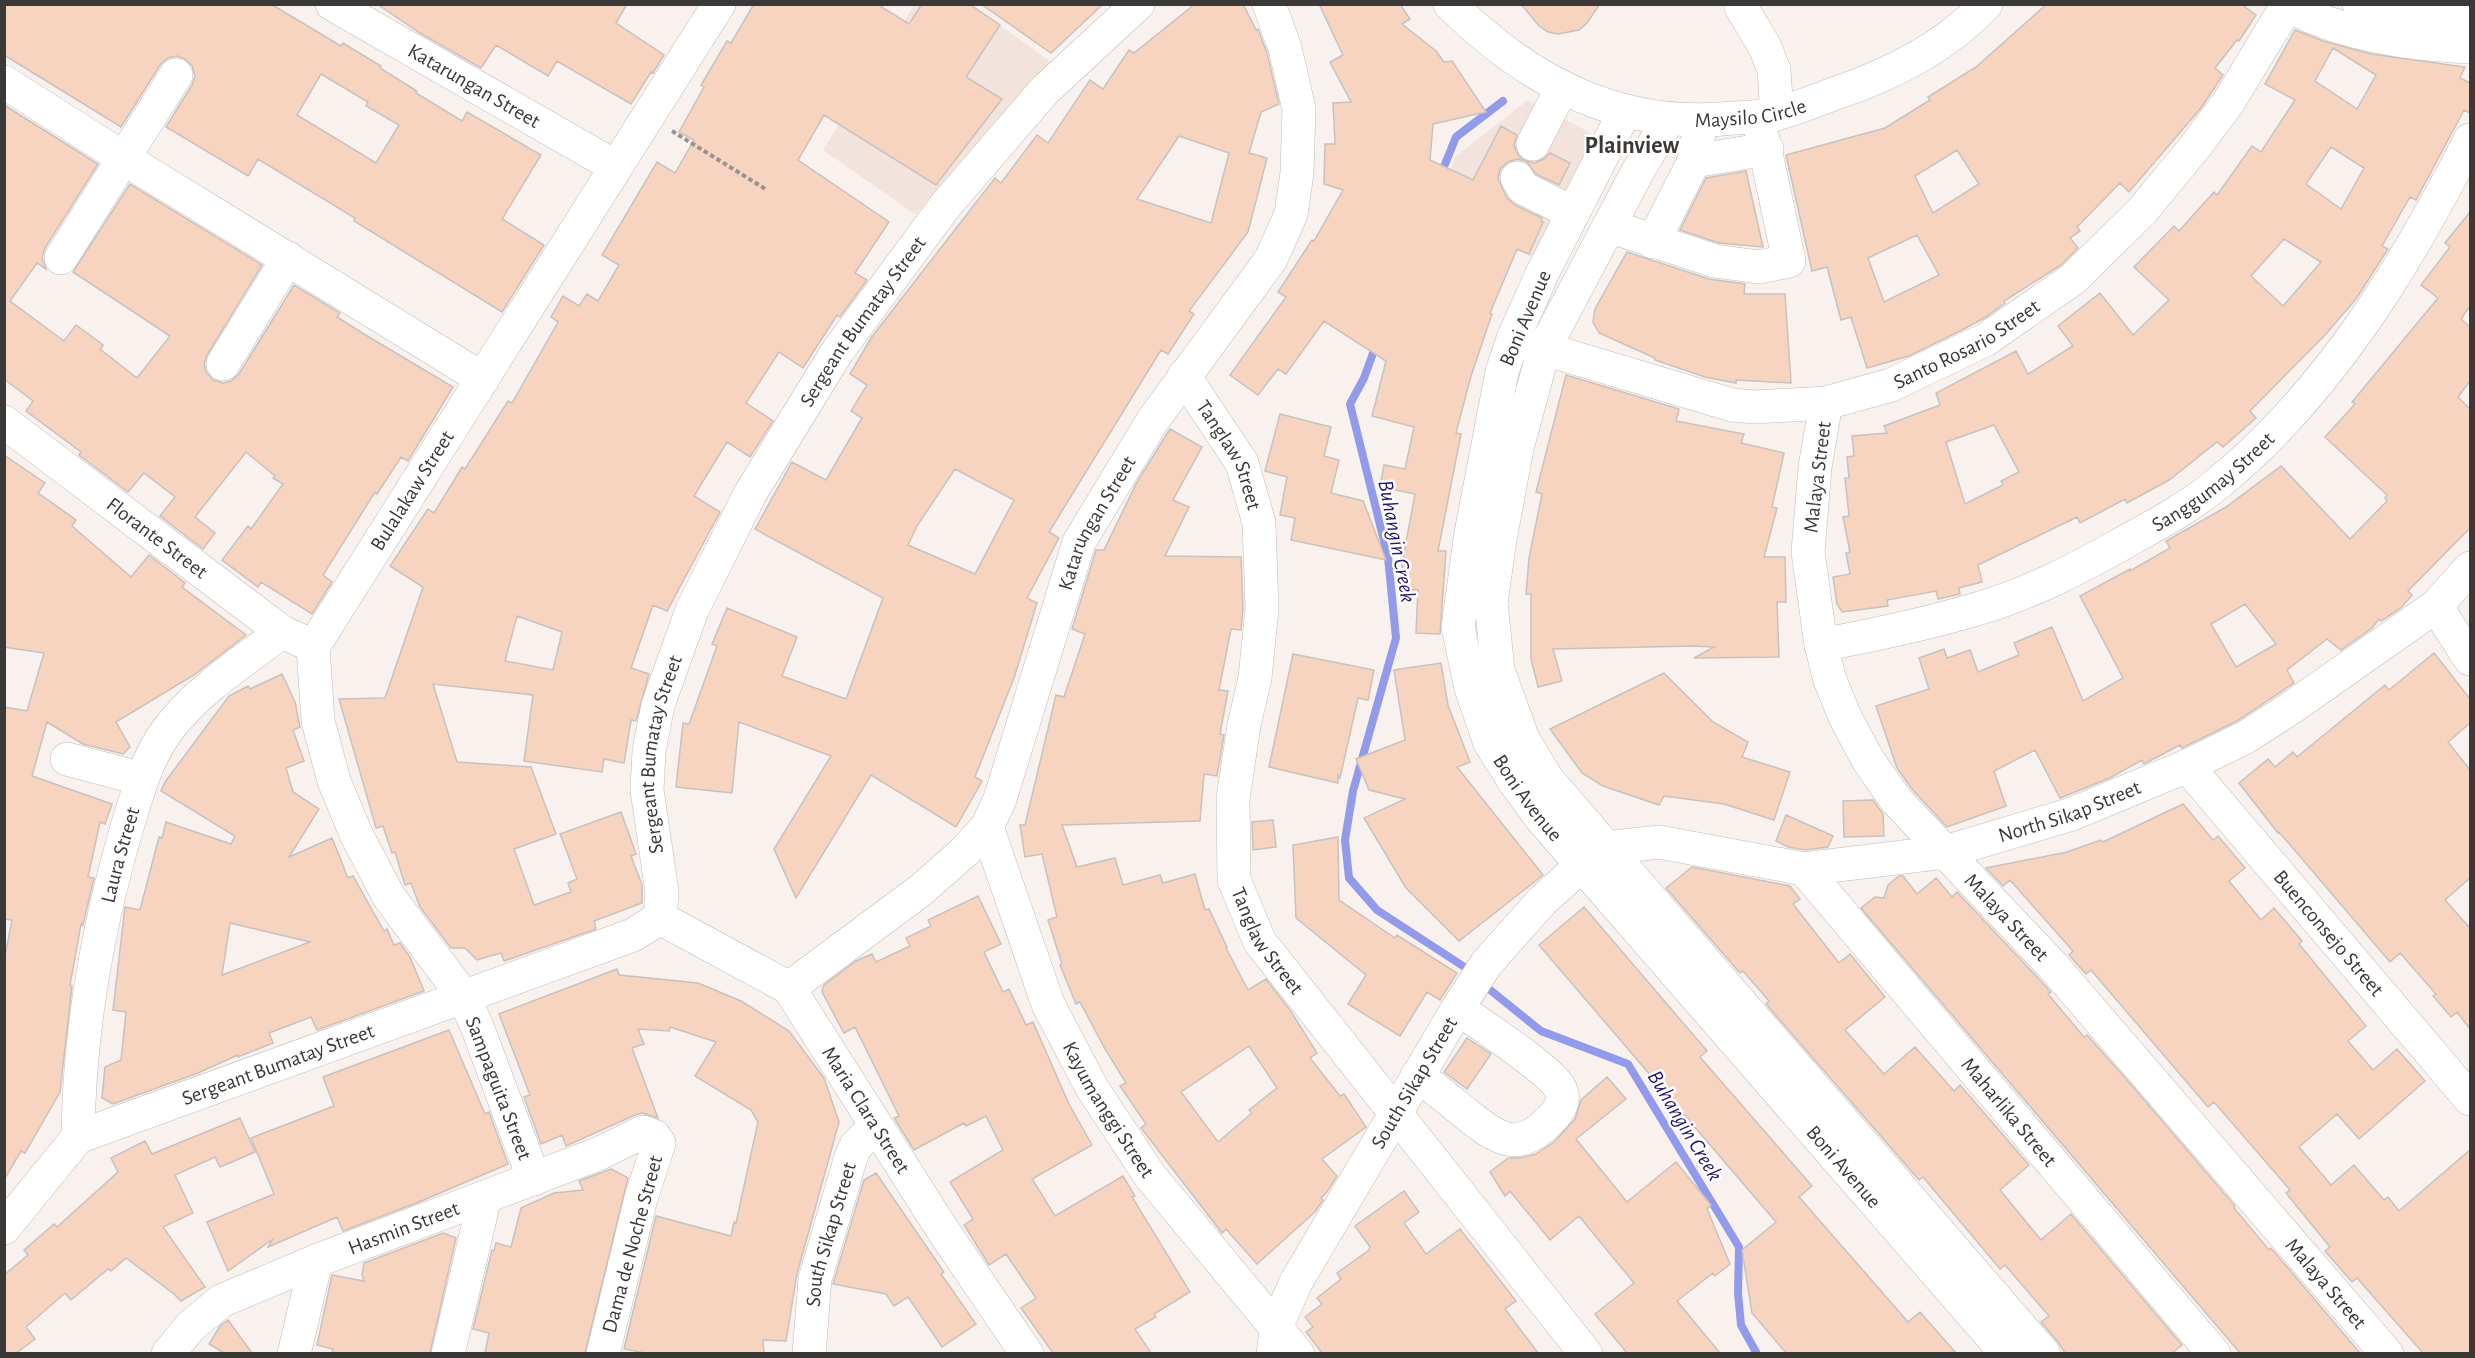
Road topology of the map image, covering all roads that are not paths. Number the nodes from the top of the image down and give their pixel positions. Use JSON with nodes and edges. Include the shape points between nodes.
{"nodes":[{"id":1,"x":333,"y":4,"type":"edge"},
{"id":2,"x":719,"y":4,"type":"edge"},
{"id":3,"x":1138,"y":4,"type":"edge"},
{"id":4,"x":1269,"y":4,"type":"edge"},
{"id":5,"x":1450,"y":4,"type":"edge"},
{"id":6,"x":1986,"y":4,"type":"edge"},
{"id":7,"x":2360,"y":4,"type":"edge"},
{"id":8,"x":2287,"y":5,"type":"edge"},
{"id":9,"x":1739,"y":16,"type":"edge"},
{"id":10,"x":2470,"y":22,"type":"edge"},
{"id":11,"x":2470,"y":47,"type":"edge"},
{"id":12,"x":176,"y":75,"type":"dead end"},
{"id":13,"x":4,"y":82,"type":"edge"},
{"id":14,"x":1562,"y":88,"type":"junction"},
{"id":15,"x":1625,"y":111,"type":"junction"},
{"id":16,"x":1768,"y":115,"type":"junction"},
{"id":17,"x":1668,"y":120,"type":"junction"},
{"id":18,"x":1701,"y":121,"type":"junction"},
{"id":19,"x":2470,"y":140,"type":"edge"},
{"id":20,"x":1533,"y":144,"type":"dead end"},
{"id":21,"x":1767,"y":149,"type":"junction"},
{"id":22,"x":125,"y":159,"type":"junction"},
{"id":23,"x":1694,"y":161,"type":"junction"},
{"id":24,"x":616,"y":167,"type":"junction"},
{"id":25,"x":1517,"y":178,"type":"dead end"},
{"id":26,"x":1573,"y":213,"type":"junction"},
{"id":27,"x":1609,"y":226,"type":"junction"},
{"id":28,"x":1653,"y":242,"type":"junction"},
{"id":29,"x":62,"y":258,"type":"dead end"},
{"id":30,"x":288,"y":258,"type":"junction"},
{"id":31,"x":1513,"y":339,"type":"junction"},
{"id":32,"x":1544,"y":349,"type":"junction"},
{"id":33,"x":223,"y":364,"type":"dead end"},
{"id":34,"x":1184,"y":376,"type":"junction"},
{"id":35,"x":483,"y":379,"type":"junction"},
{"id":36,"x":1827,"y":403,"type":"junction"},
{"id":37,"x":4,"y":422,"type":"edge"},
{"id":38,"x":2470,"y":568,"type":"edge"},
{"id":39,"x":2436,"y":606,"type":"junction"},
{"id":40,"x":282,"y":632,"type":"junction"},
{"id":41,"x":1821,"y":645,"type":"junction"},
{"id":42,"x":313,"y":647,"type":"junction"},
{"id":43,"x":2470,"y":659,"type":"edge"},
{"id":44,"x":67,"y":759,"type":"dead end"},
{"id":45,"x":2187,"y":766,"type":"junction"},
{"id":46,"x":142,"y":779,"type":"junction"},
{"id":47,"x":987,"y":827,"type":"junction"},
{"id":48,"x":1945,"y":852,"type":"junction"},
{"id":49,"x":1594,"y":857,"type":"junction"},
{"id":50,"x":1804,"y":869,"type":"junction"},
{"id":51,"x":660,"y":918,"type":"junction"},
{"id":52,"x":789,"y":988,"type":"junction"},
{"id":53,"x":464,"y":997,"type":"junction"},
{"id":54,"x":1458,"y":1008,"type":"junction"},
{"id":55,"x":1418,"y":1076,"type":"junction"},
{"id":56,"x":2470,"y":1099,"type":"edge"},
{"id":57,"x":1396,"y":1112,"type":"junction"},
{"id":58,"x":876,"y":1126,"type":"junction"},
{"id":59,"x":654,"y":1136,"type":"joint"},
{"id":60,"x":78,"y":1137,"type":"junction"},
{"id":61,"x":534,"y":1179,"type":"junction"},
{"id":62,"x":485,"y":1197,"type":"junction"},
{"id":63,"x":4,"y":1228,"type":"edge"},
{"id":64,"x":316,"y":1261,"type":"junction"},
{"id":65,"x":1275,"y":1339,"type":"edge"},
{"id":66,"x":2003,"y":1352,"type":"edge"},
{"id":67,"x":168,"y":1353,"type":"edge"},
{"id":68,"x":294,"y":1353,"type":"edge"},
{"id":69,"x":448,"y":1353,"type":"edge"},
{"id":70,"x":603,"y":1353,"type":"edge"},
{"id":71,"x":809,"y":1353,"type":"edge"},
{"id":72,"x":1027,"y":1353,"type":"edge"},
{"id":73,"x":1298,"y":1353,"type":"edge"},
{"id":74,"x":1586,"y":1353,"type":"edge"},
{"id":75,"x":2044,"y":1353,"type":"edge"},
{"id":76,"x":2214,"y":1353,"type":"edge"},
{"id":77,"x":2386,"y":1353,"type":"edge"}],
"edges":[{"from":1,"to":24,"type":"street","name":"Katarungan Street"},
{"from":2,"to":24,"type":"street","name":"Bulalakaw Street"},
{"from":3,"to":51,"type":"street","name":"Sergeant Bumatay Street","via":[[1044,91],[945,206],[837,352],[750,494],[692,610],[658,705],[647,790],[662,892]]},
{"from":4,"to":34,"type":"street","name":"Katarungan Street","via":[[1285,48],[1299,110],[1291,214],[1271,259]]},
{"from":5,"to":14,"type":"street","name":"Maysilo Circle","via":[[1503,49]]},
{"from":6,"to":16,"type":"street","name":"Maysilo Circle","via":[[1946,39],[1895,69]]},
{"from":7,"to":10,"type":"street"},
{"from":8,"to":11,"type":"street","via":[[2329,23],[2386,39]]},
{"from":8,"to":36,"type":"street","name":"Santo Rosario Street","via":[[2228,103],[2194,148],[2142,211],[2073,279],[1985,340],[1891,385]]},
{"from":9,"to":16,"type":"street","via":[[1765,47],[1774,70]]},
{"from":12,"to":22,"type":"street"},
{"from":13,"to":22,"type":"street"},
{"from":14,"to":15,"type":"street","name":"Maysilo Circle"},
{"from":14,"to":20,"type":"street"},
{"from":15,"to":17,"type":"street","name":"Maysilo Circle"},
{"from":15,"to":26,"type":"street","name":"Boni Avenue"},
{"from":16,"to":18,"type":"street","name":"Maysilo Circle"},
{"from":16,"to":21,"type":"street"},
{"from":17,"to":18,"type":"street","name":"Maysilo Circle"},
{"from":17,"to":27,"type":"street","name":"Boni Avenue"},
{"from":18,"to":23,"type":"street"},
{"from":19,"to":41,"type":"street","name":"Sanggumay Street","via":[[2367,318],[2316,386],[2215,486],[2065,576],[1982,608]]},
{"from":21,"to":23,"type":"street"},
{"from":21,"to":28,"type":"street","via":[[1789,261],[1759,267],[1715,261]]},
{"from":22,"to":29,"type":"street"},
{"from":22,"to":30,"type":"street"},
{"from":23,"to":28,"type":"street"},
{"from":24,"to":35,"type":"street","name":"Bulalakaw Street"},
{"from":25,"to":26,"type":"street","via":[[1523,188]]},
{"from":26,"to":31,"type":"street","name":"Boni Avenue"},
{"from":27,"to":28,"type":"street"},
{"from":27,"to":32,"type":"street","name":"Boni Avenue"},
{"from":30,"to":33,"type":"street"},
{"from":30,"to":35,"type":"street"},
{"from":31,"to":32,"type":"street","name":"Santo Rosario Street"},
{"from":31,"to":49,"type":"street","name":"Boni Avenue","via":[[1486,447],[1458,627],[1471,688],[1490,743],[1534,808]]},
{"from":32,"to":36,"type":"street","name":"Santo Rosario Street","via":[[1732,405]]},
{"from":32,"to":49,"type":"street","name":"Boni Avenue","via":[[1516,448],[1491,603],[1498,670],[1523,739]]},
{"from":34,"to":47,"type":"street","name":"Katarungan Street","via":[[1079,542],[1000,799]]},
{"from":34,"to":57,"type":"street","name":"Tanglaw Street","via":[[1242,463],[1259,523],[1262,609],[1255,678],[1233,799],[1234,880],[1260,942]]},
{"from":35,"to":42,"type":"street","name":"Bulalakaw Street"},
{"from":36,"to":41,"type":"street","name":"Malaya Street","via":[[1815,467],[1808,552]]},
{"from":37,"to":40,"type":"street","name":"Florante Street"},
{"from":38,"to":39,"type":"street","name":"North Sikap Street"},
{"from":39,"to":43,"type":"street"},
{"from":39,"to":45,"type":"street","name":"North Sikap Street","via":[[2246,737]]},
{"from":40,"to":42,"type":"street","name":"Florante Street"},
{"from":40,"to":46,"type":"street","name":"Laura Street","via":[[185,709],[165,734]]},
{"from":41,"to":48,"type":"street","name":"Malaya Street","via":[[1845,717],[1868,760],[1896,800]]},
{"from":42,"to":53,"type":"street","via":[[318,721],[334,781],[356,834],[389,897]]},
{"from":44,"to":46,"type":"street"},
{"from":45,"to":48,"type":"street","name":"North Sikap Street","via":[[2072,814]]},
{"from":45,"to":56,"type":"street","name":"Buenconsejo Street"},
{"from":46,"to":60,"type":"street","name":"Laura Street","via":[[107,899],[80,1071]]},
{"from":47,"to":52,"type":"street","name":"Katarungan Street","via":[[921,890]]},
{"from":47,"to":65,"type":"street","name":"Kayumanggi Street","via":[[1048,1004],[1092,1088],[1150,1176]]},
{"from":48,"to":50,"type":"street","name":"North Sikap Street"},
{"from":48,"to":77,"type":"street","name":"Malaya Street","via":[[2053,966]]},
{"from":49,"to":50,"type":"street","name":"North Sikap Street","via":[[1659,842]]},
{"from":49,"to":54,"type":"street","name":"South Sikap Street","via":[[1542,901],[1486,964]]},
{"from":49,"to":66,"type":"street","name":"Boni Avenue"},
{"from":49,"to":75,"type":"street","name":"Boni Avenue"},
{"from":50,"to":76,"type":"street","name":"Maharlika Street"},
{"from":51,"to":52,"type":"street","name":"Maria Clara Street"},
{"from":51,"to":53,"type":"street","name":"Sergeant Bumatay Street","via":[[633,935]]},
{"from":52,"to":58,"type":"street","name":"Maria Clara Street"},
{"from":53,"to":60,"type":"street","name":"Sergeant Bumatay Street"},
{"from":53,"to":61,"type":"street","name":"Sampaguita Street"},
{"from":54,"to":55,"type":"street","name":"South Sikap Street"},
{"from":54,"to":55,"type":"street","via":[[1559,1085],[1562,1105],[1534,1134],[1502,1139]]},
{"from":55,"to":57,"type":"street","name":"South Sikap Street"},
{"from":57,"to":65,"type":"street","name":"South Sikap Street","via":[[1296,1282]]},
{"from":57,"to":74,"type":"street","name":"Tanglaw Street"},
{"from":58,"to":71,"type":"street","name":"South Sikap Street","via":[[856,1146],[851,1157],[815,1279]]},
{"from":58,"to":72,"type":"street","name":"Maria Clara Street"},
{"from":59,"to":61,"type":"street","name":"Hasmin Street","via":[[643,1132]]},
{"from":59,"to":70,"type":"street","name":"Dama de Noche Street","via":[[659,1143],[641,1198]]},
{"from":60,"to":63,"type":"street"},
{"from":61,"to":62,"type":"street","name":"Hasmin Street"},
{"from":62,"to":64,"type":"street","name":"Hasmin Street"},
{"from":62,"to":69,"type":"street"},
{"from":64,"to":67,"type":"street","name":"Hasmin Street","via":[[221,1301],[190,1326]]},
{"from":64,"to":68,"type":"street"},
{"from":65,"to":73,"type":"street","name":"Kayumanggi Street"}]}
